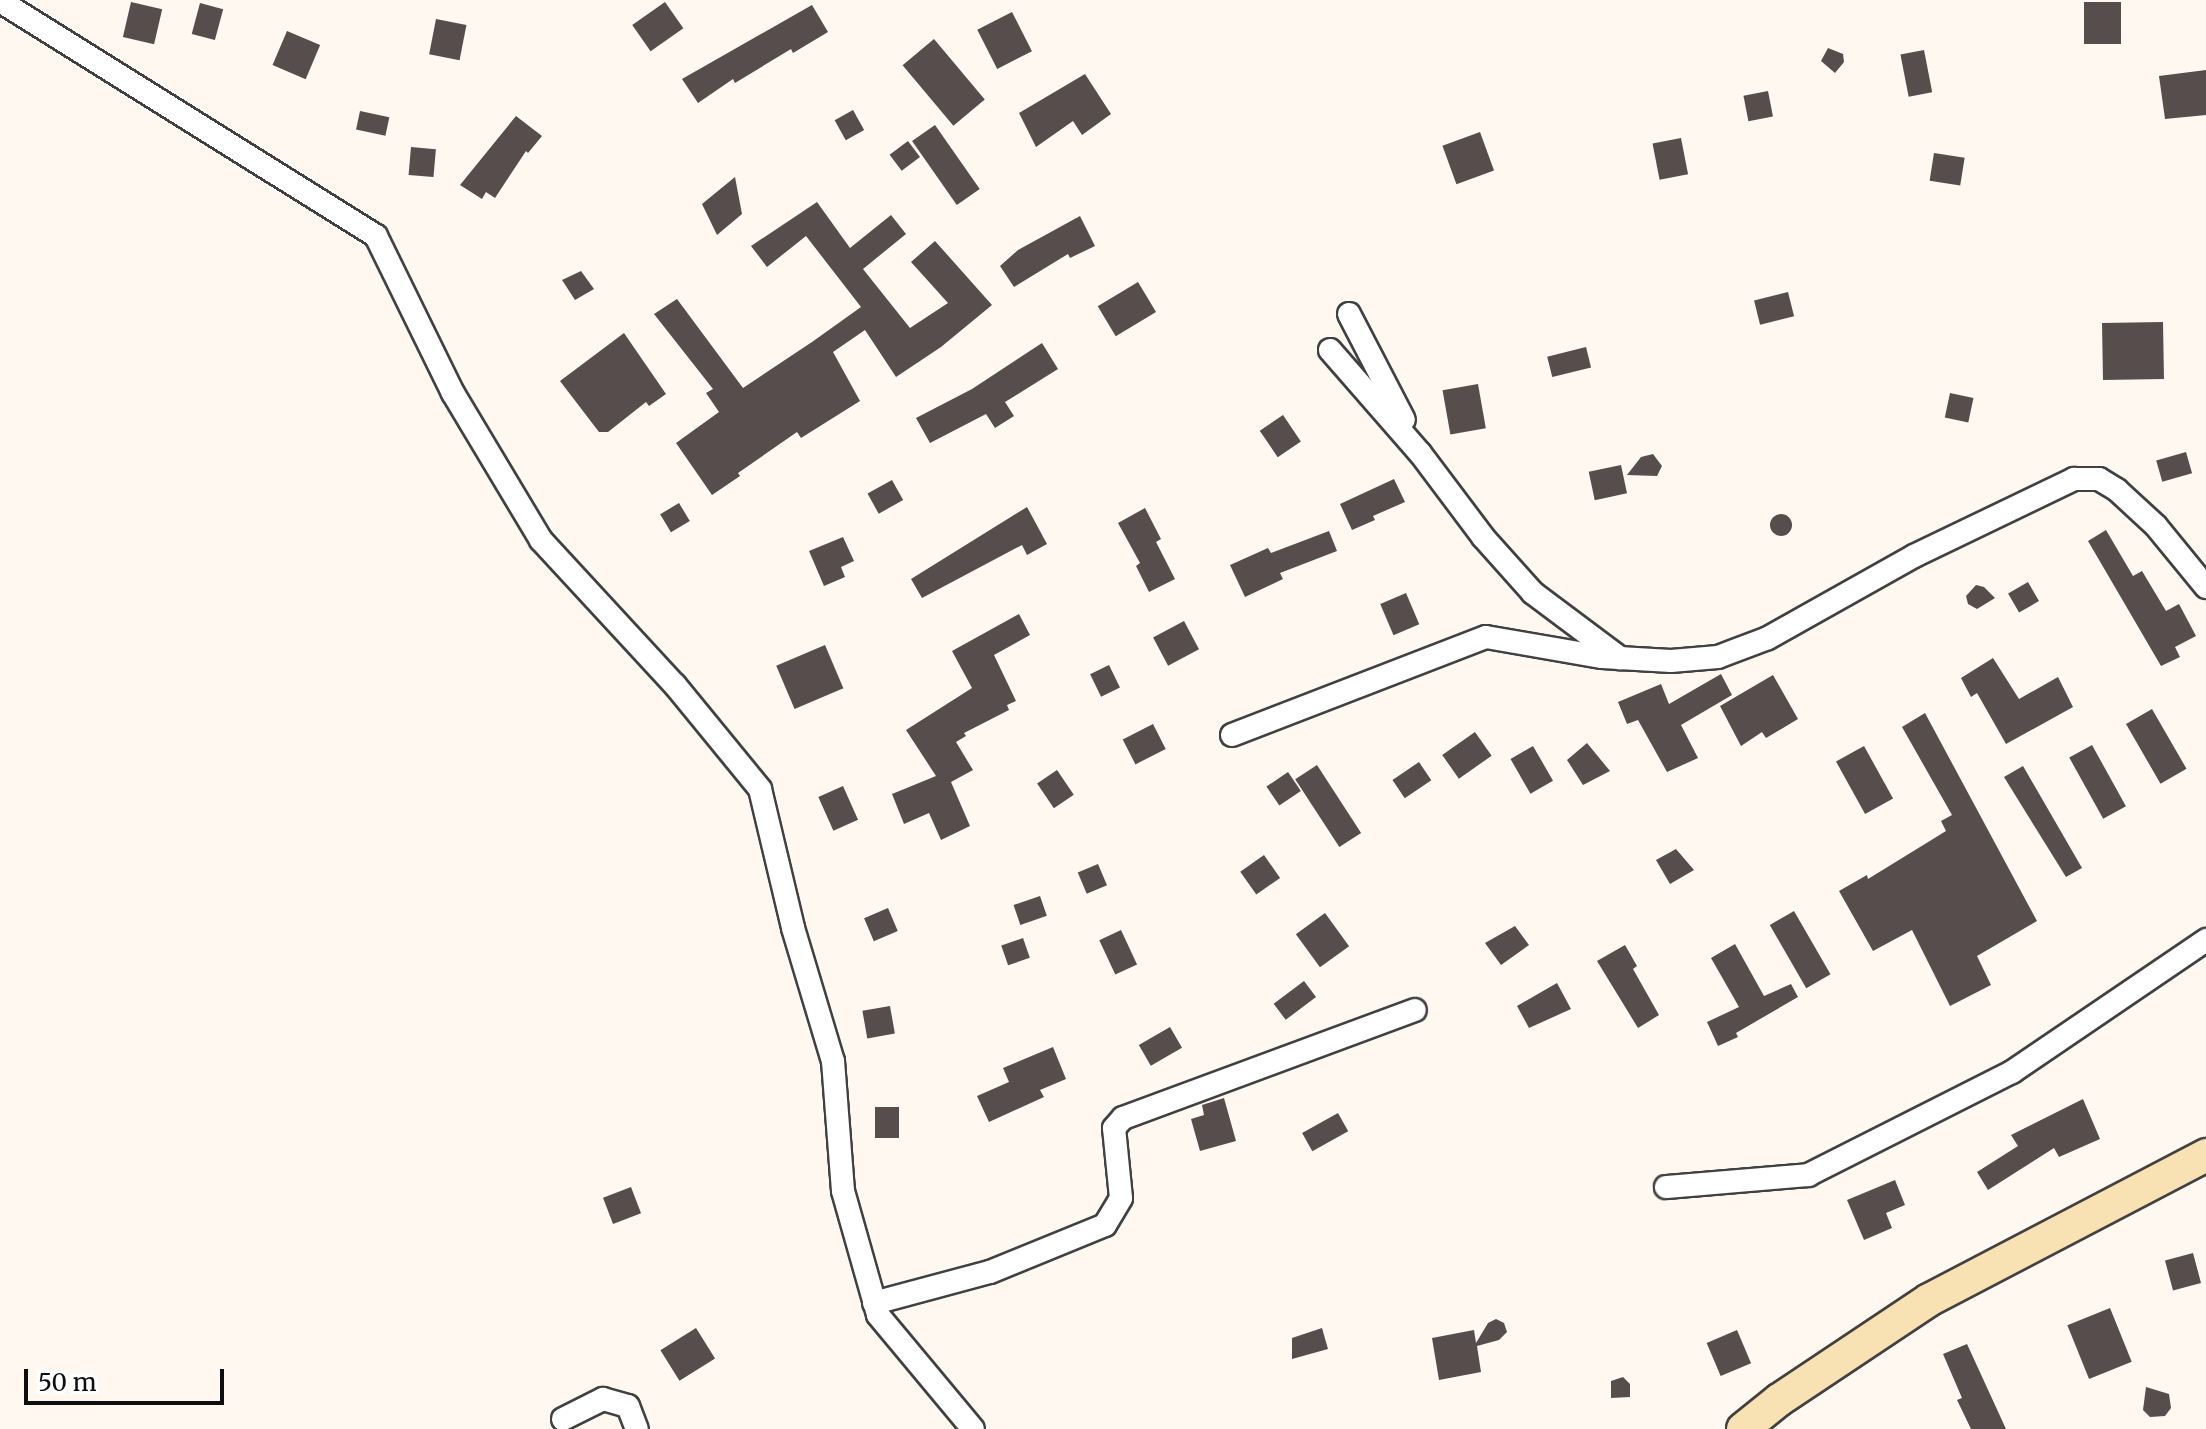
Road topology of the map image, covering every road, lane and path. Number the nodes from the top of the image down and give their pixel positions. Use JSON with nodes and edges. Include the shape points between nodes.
{"nodes":[{"id":1,"x":0,"y":1,"type":"edge"},
{"id":2,"x":1349,"y":314,"type":"dead end"},
{"id":3,"x":1330,"y":350,"type":"dead end"},
{"id":4,"x":1420,"y":453,"type":"junction"},
{"id":5,"x":2206,"y":587,"type":"edge"},
{"id":6,"x":1621,"y":658,"type":"junction"},
{"id":7,"x":1232,"y":735,"type":"dead end"},
{"id":8,"x":2206,"y":940,"type":"edge"},
{"id":9,"x":1415,"y":1010,"type":"dead end"},
{"id":10,"x":2206,"y":1155,"type":"edge"},
{"id":11,"x":1666,"y":1187,"type":"dead end"},
{"id":12,"x":874,"y":1303,"type":"junction"},
{"id":13,"x":563,"y":1419,"type":"dead end"},
{"id":14,"x":637,"y":1429,"type":"edge"},
{"id":15,"x":973,"y":1429,"type":"edge"},
{"id":16,"x":1743,"y":1429,"type":"edge"}],
"edges":[{"from":1,"to":12,"type":"street","via":[[376,236],[453,393],[541,540],[675,685],[760,789],[793,928],[833,1061],[843,1191]]},
{"from":2,"to":4,"type":"street"},
{"from":3,"to":4,"type":"street"},
{"from":4,"to":6,"type":"street","via":[[1533,593]]},
{"from":5,"to":6,"type":"street","via":[[2156,526],[2117,490],[2099,479],[2074,479],[1914,556],[1746,648],[1718,657],[1671,661]]},
{"from":6,"to":7,"type":"street","via":[[1486,637]]},
{"from":8,"to":11,"type":"street","via":[[2012,1072],[1808,1175]]},
{"from":9,"to":12,"type":"street","via":[[1123,1118],[1114,1128],[1121,1198],[1105,1225],[990,1272]]},
{"from":10,"to":16,"type":"main road","via":[[1929,1300]]},
{"from":12,"to":15,"type":"street","via":[[878,1315]]},
{"from":13,"to":14,"type":"street","via":[[603,1399],[628,1406]]}]}
